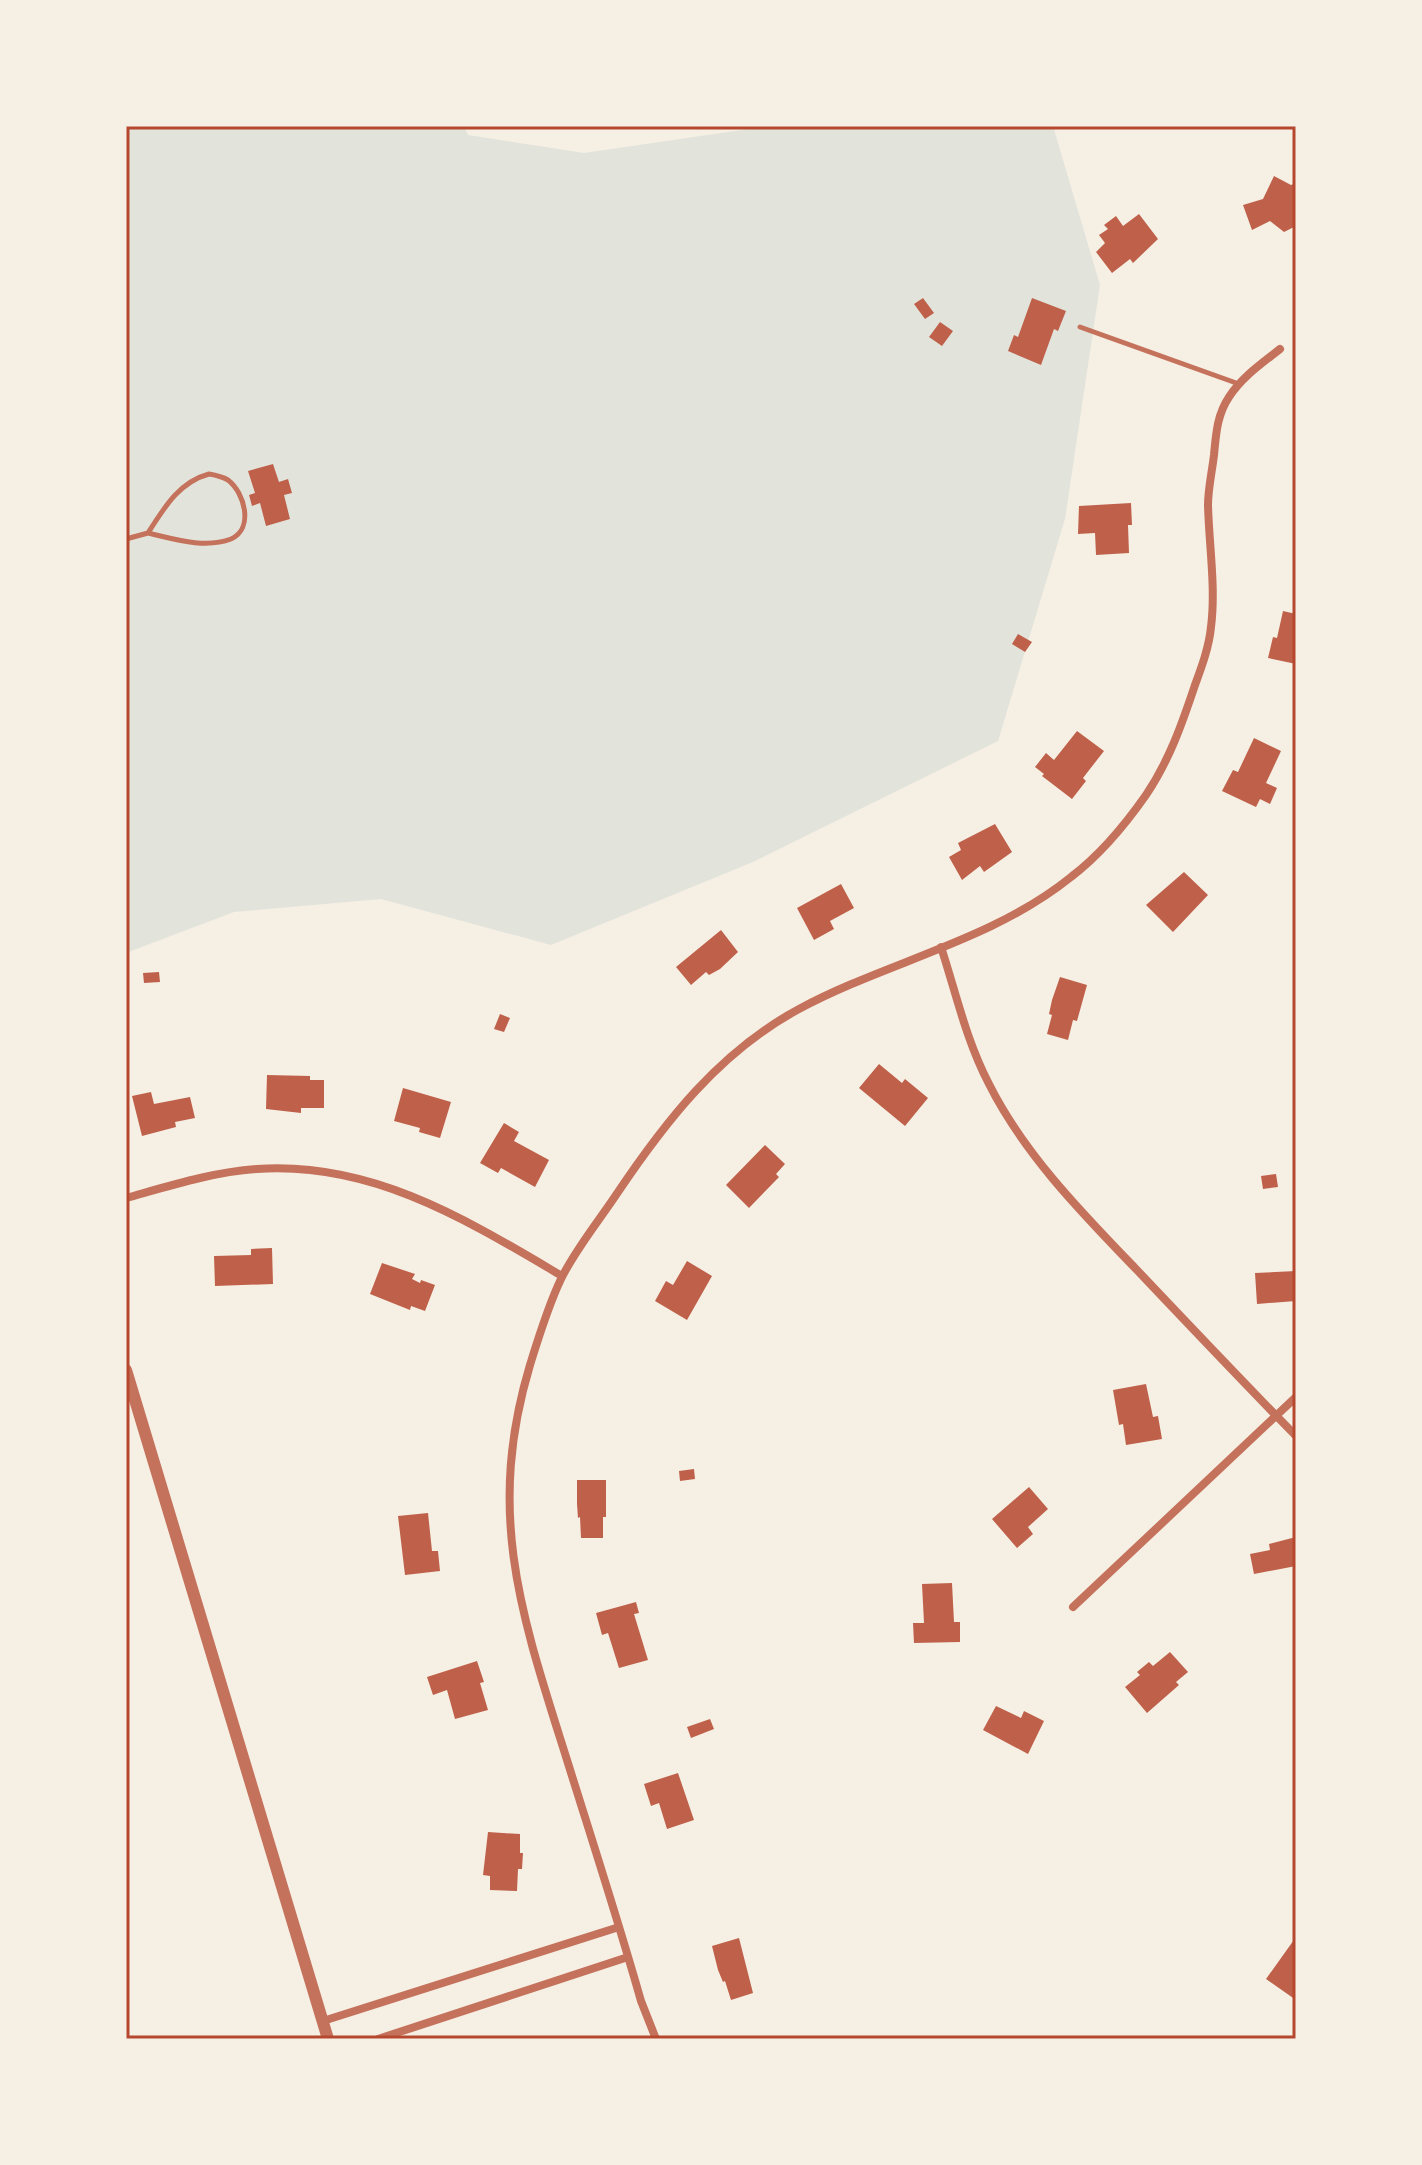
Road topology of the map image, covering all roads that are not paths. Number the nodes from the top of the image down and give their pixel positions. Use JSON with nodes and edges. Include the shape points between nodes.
{"nodes":[{"id":1,"x":1080,"y":327,"type":"dead end"},
{"id":2,"x":1280,"y":349,"type":"dead end"},
{"id":3,"x":1240,"y":384,"type":"junction"},
{"id":4,"x":148,"y":533,"type":"junction"},
{"id":5,"x":126,"y":539,"type":"edge"},
{"id":6,"x":941,"y":947,"type":"junction"},
{"id":7,"x":126,"y":1198,"type":"edge"},
{"id":8,"x":562,"y":1276,"type":"junction"},
{"id":9,"x":126,"y":1370,"type":"edge"},
{"id":10,"x":1296,"y":1397,"type":"edge"},
{"id":11,"x":1277,"y":1416,"type":"junction"},
{"id":12,"x":1296,"y":1436,"type":"edge"},
{"id":13,"x":1073,"y":1607,"type":"dead end"},
{"id":14,"x":619,"y":1927,"type":"junction"},
{"id":15,"x":628,"y":1957,"type":"junction"},
{"id":16,"x":323,"y":2021,"type":"junction"},
{"id":17,"x":328,"y":2039,"type":"edge"},
{"id":18,"x":378,"y":2039,"type":"edge"},
{"id":19,"x":656,"y":2039,"type":"edge"}],
"edges":[{"from":1,"to":3,"type":"lane"},
{"from":2,"to":3,"type":"street"},
{"from":3,"to":6,"type":"street","via":[[1218,417],[1208,498],[1212,625],[1185,718],[1161,769],[1120,828],[1069,879]]},
{"from":4,"to":4,"type":"lane","via":[[184,542],[220,542],[243,529],[246,513],[227,479],[209,474],[170,499]]},
{"from":4,"to":5,"type":"lane"},
{"from":6,"to":8,"type":"street","via":[[834,990],[740,1049],[661,1129]]},
{"from":6,"to":11,"type":"street","via":[[965,1031],[1013,1125],[1103,1235]]},
{"from":7,"to":8,"type":"street","via":[[257,1169],[338,1174],[370,1180],[452,1213]]},
{"from":8,"to":14,"type":"street","via":[[515,1422],[508,1495],[512,1552],[541,1679]]},
{"from":9,"to":16,"type":"street"},
{"from":10,"to":11,"type":"street"},
{"from":11,"to":12,"type":"street"},
{"from":11,"to":13,"type":"street"},
{"from":14,"to":15,"type":"street"},
{"from":14,"to":16,"type":"street"},
{"from":15,"to":18,"type":"street"},
{"from":15,"to":19,"type":"street"},
{"from":16,"to":17,"type":"street"}]}
